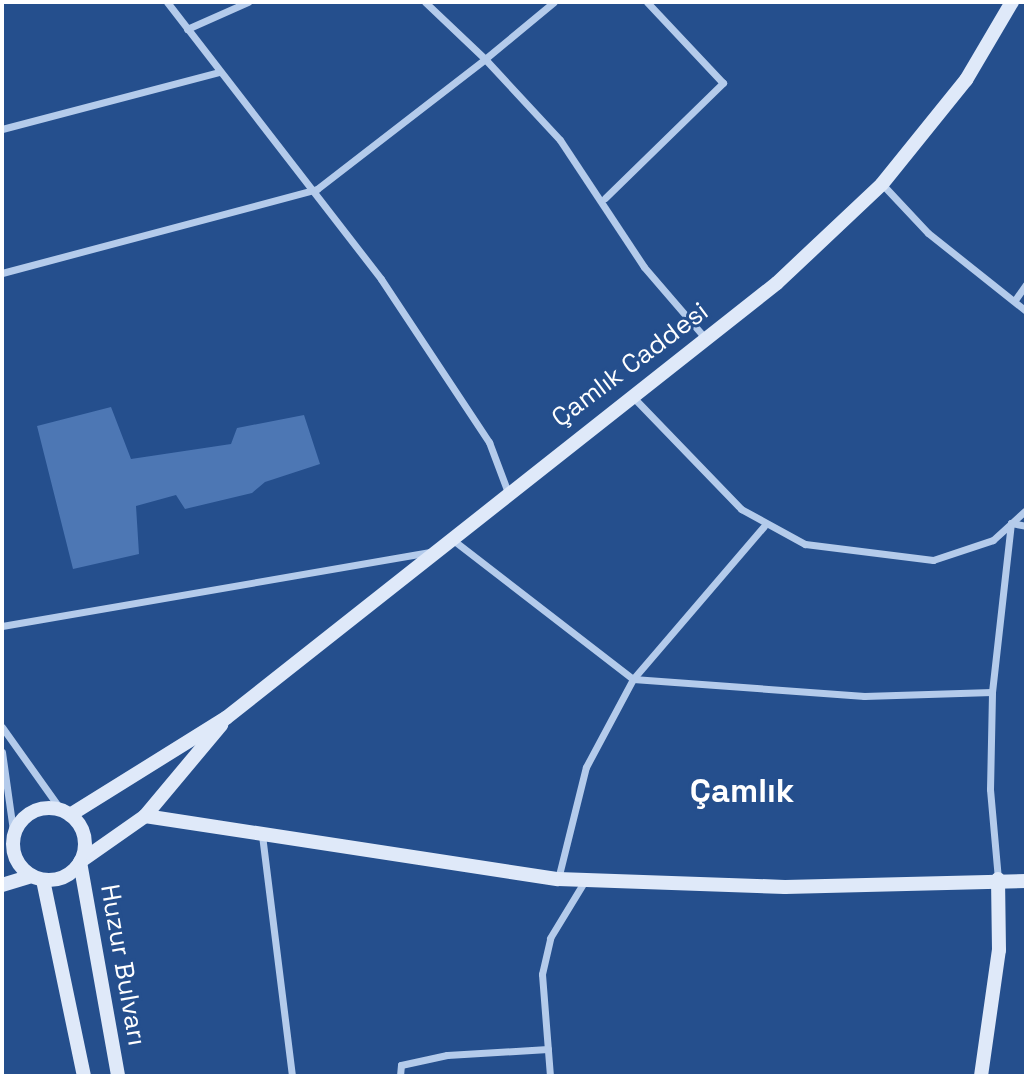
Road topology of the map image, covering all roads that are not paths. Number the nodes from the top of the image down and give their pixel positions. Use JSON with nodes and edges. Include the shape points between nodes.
{"nodes":[{"id":1,"x":167,"y":2,"type":"edge"},
{"id":2,"x":248,"y":2,"type":"edge"},
{"id":3,"x":425,"y":2,"type":"edge"},
{"id":4,"x":554,"y":2,"type":"edge"},
{"id":5,"x":647,"y":2,"type":"edge"},
{"id":6,"x":1012,"y":2,"type":"edge"},
{"id":7,"x":187,"y":29,"type":"junction"},
{"id":8,"x":485,"y":59,"type":"junction"},
{"id":9,"x":219,"y":72,"type":"junction"},
{"id":10,"x":2,"y":129,"type":"edge"},
{"id":11,"x":882,"y":184,"type":"junction"},
{"id":12,"x":317,"y":189,"type":"junction"},
{"id":13,"x":604,"y":198,"type":"junction"},
{"id":14,"x":2,"y":273,"type":"edge"},
{"id":15,"x":1026,"y":284,"type":"edge"},
{"id":16,"x":1015,"y":300,"type":"junction"},
{"id":17,"x":1026,"y":311,"type":"edge"},
{"id":18,"x":705,"y":338,"type":"junction"},
{"id":19,"x":631,"y":395,"type":"junction"},
{"id":20,"x":507,"y":490,"type":"junction"},
{"id":21,"x":1026,"y":510,"type":"edge"},
{"id":22,"x":1011,"y":523,"type":"junction"},
{"id":23,"x":764,"y":526,"type":"junction"},
{"id":24,"x":1026,"y":526,"type":"edge"},
{"id":25,"x":448,"y":537,"type":"junction"},
{"id":26,"x":429,"y":552,"type":"junction"},
{"id":27,"x":2,"y":626,"type":"edge"},
{"id":28,"x":633,"y":679,"type":"junction"},
{"id":29,"x":992,"y":691,"type":"junction"},
{"id":30,"x":226,"y":718,"type":"junction"},
{"id":31,"x":2,"y":727,"type":"edge"},
{"id":32,"x":2,"y":752,"type":"edge"},
{"id":33,"x":66,"y":812,"type":"junction"},
{"id":34,"x":145,"y":816,"type":"junction"},
{"id":35,"x":262,"y":835,"type":"junction"},
{"id":36,"x":10,"y":844,"type":"edge"},
{"id":37,"x":81,"y":861,"type":"junction"},
{"id":38,"x":38,"y":878,"type":"junction"},
{"id":39,"x":558,"y":879,"type":"junction"},
{"id":40,"x":998,"y":879,"type":"junction"},
{"id":41,"x":586,"y":880,"type":"junction"},
{"id":42,"x":1026,"y":881,"type":"edge"},
{"id":43,"x":2,"y":885,"type":"edge"},
{"id":44,"x":548,"y":1049,"type":"junction"},
{"id":45,"x":84,"y":1076,"type":"edge"},
{"id":46,"x":118,"y":1076,"type":"edge"},
{"id":47,"x":292,"y":1076,"type":"edge"},
{"id":48,"x":400,"y":1076,"type":"edge"},
{"id":49,"x":550,"y":1076,"type":"edge"},
{"id":50,"x":981,"y":1076,"type":"edge"}],
"edges":[{"from":1,"to":7,"type":"street"},
{"from":2,"to":7,"type":"street"},
{"from":3,"to":8,"type":"street"},
{"from":4,"to":8,"type":"street"},
{"from":5,"to":13,"type":"street","via":[[723,83]]},
{"from":6,"to":11,"type":"street","name":"Çamlık Caddesi","via":[[966,80]]},
{"from":7,"to":9,"type":"street"},
{"from":8,"to":12,"type":"street"},
{"from":8,"to":13,"type":"street"},
{"from":9,"to":10,"type":"street"},
{"from":9,"to":12,"type":"street"},
{"from":11,"to":16,"type":"street","via":[[928,233]]},
{"from":11,"to":18,"type":"street","name":"Çamlık Caddesi","via":[[778,283]]},
{"from":12,"to":14,"type":"street"},
{"from":12,"to":20,"type":"street","via":[[489,442]]},
{"from":13,"to":18,"type":"street","via":[[645,267]]},
{"from":15,"to":16,"type":"street"},
{"from":16,"to":17,"type":"street"},
{"from":18,"to":19,"type":"street","name":"Çamlık Caddesi"},
{"from":19,"to":20,"type":"street","name":"Çamlık Caddesi"},
{"from":19,"to":23,"type":"street","via":[[741,509]]},
{"from":20,"to":25,"type":"street","name":"Çamlık Caddesi"},
{"from":21,"to":22,"type":"street"},
{"from":22,"to":23,"type":"street","via":[[993,540],[933,560],[805,544]]},
{"from":22,"to":24,"type":"street"},
{"from":22,"to":29,"type":"street"},
{"from":23,"to":28,"type":"street"},
{"from":25,"to":26,"type":"street","name":"Çamlık Caddesi"},
{"from":25,"to":28,"type":"street"},
{"from":26,"to":27,"type":"street"},
{"from":26,"to":30,"type":"street","name":"Çamlık Caddesi"},
{"from":28,"to":29,"type":"street","via":[[864,696]]},
{"from":28,"to":39,"type":"street","via":[[586,767]]},
{"from":29,"to":40,"type":"street","via":[[990,789]]},
{"from":30,"to":33,"type":"street"},
{"from":30,"to":34,"type":"street"},
{"from":31,"to":33,"type":"street"},
{"from":32,"to":36,"type":"street"},
{"from":33,"to":36,"type":"street","via":[[35,811]]},
{"from":33,"to":37,"type":"street","via":[[84,835]]},
{"from":34,"to":35,"type":"street"},
{"from":34,"to":37,"type":"street"},
{"from":35,"to":39,"type":"street"},
{"from":35,"to":47,"type":"street"},
{"from":36,"to":38,"type":"street","via":[[17,859]]},
{"from":37,"to":38,"type":"street","via":[[65,876]]},
{"from":37,"to":46,"type":"street","name":"Huzur Bulvarı"},
{"from":38,"to":43,"type":"street"},
{"from":38,"to":45,"type":"street"},
{"from":39,"to":41,"type":"street"},
{"from":40,"to":41,"type":"street","via":[[785,887]]},
{"from":40,"to":42,"type":"street"},
{"from":40,"to":50,"type":"street","via":[[999,950]]},
{"from":41,"to":44,"type":"street","via":[[550,938],[542,974]]},
{"from":44,"to":48,"type":"street","via":[[447,1055],[401,1065]]},
{"from":44,"to":49,"type":"street"}]}
